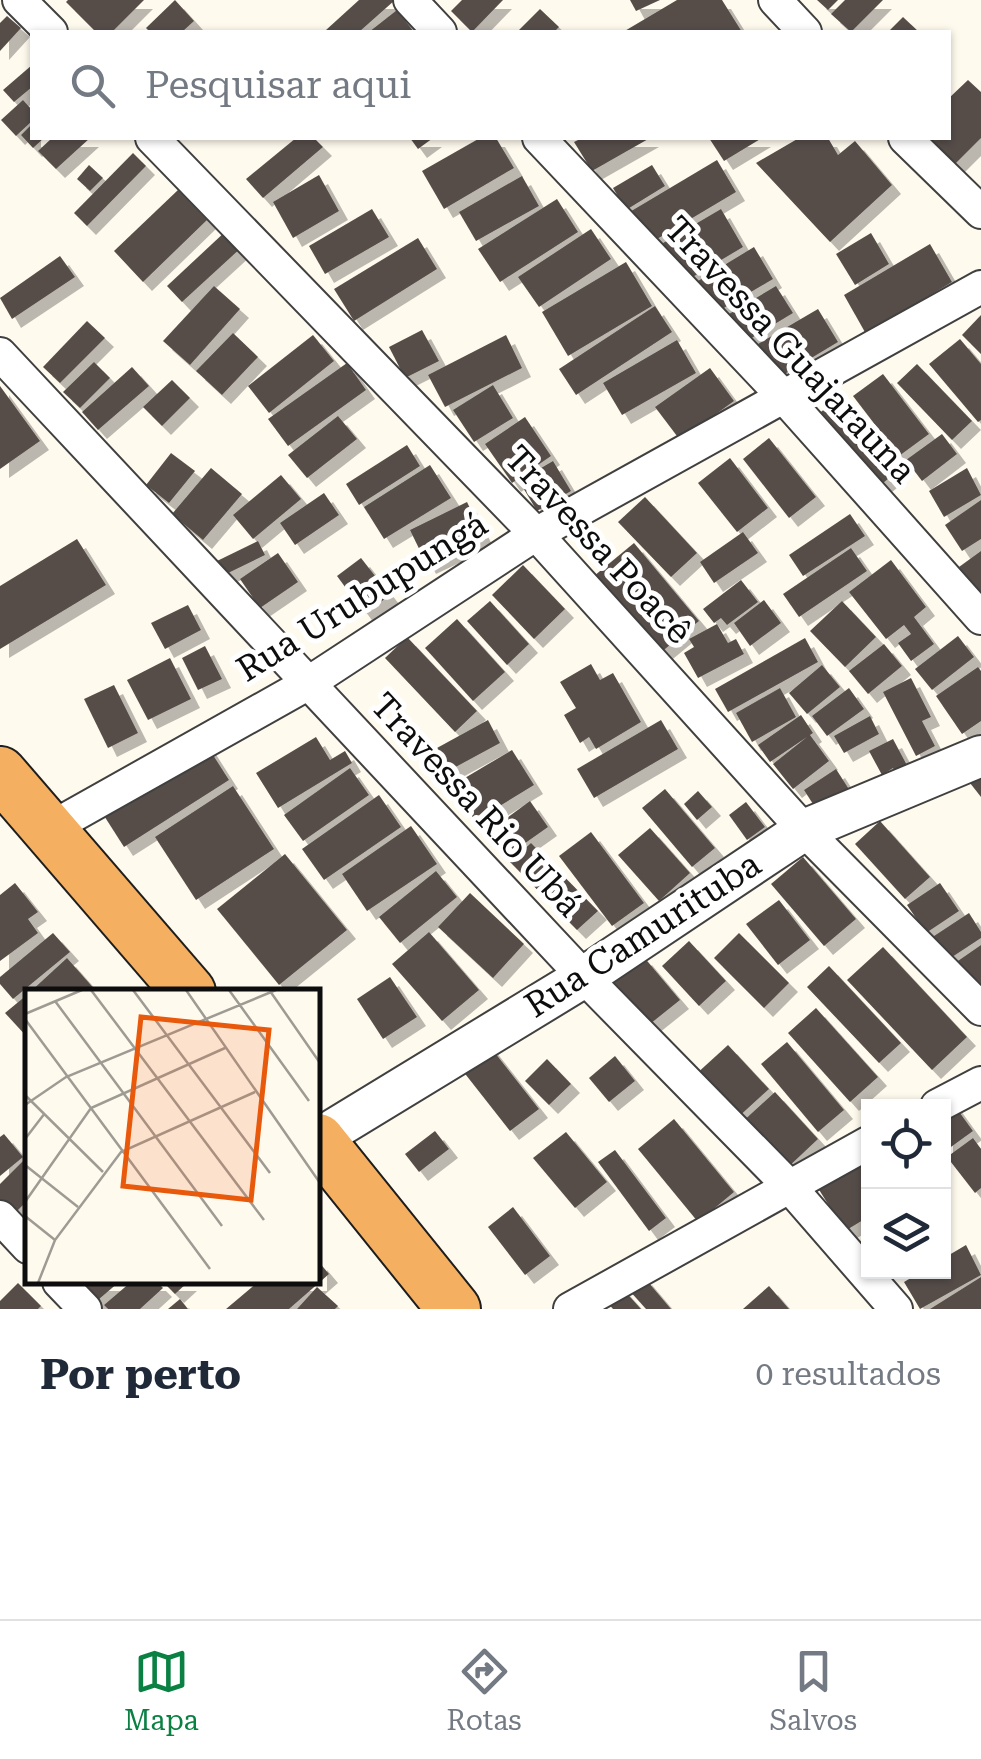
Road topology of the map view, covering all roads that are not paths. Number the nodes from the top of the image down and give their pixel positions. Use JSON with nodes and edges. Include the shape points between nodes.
{"nodes":[{"id":1,"x":19,"y":0,"type":"edge"},
{"id":2,"x":410,"y":0,"type":"edge"},
{"id":3,"x":775,"y":0,"type":"edge"},
{"id":4,"x":49,"y":30,"type":"edge"},
{"id":5,"x":438,"y":30,"type":"edge"},
{"id":6,"x":803,"y":30,"type":"edge"},
{"id":7,"x":154,"y":140,"type":"edge"},
{"id":8,"x":540,"y":140,"type":"edge"},
{"id":9,"x":907,"y":140,"type":"edge"},
{"id":10,"x":981,"y":212,"type":"edge"},
{"id":11,"x":981,"y":287,"type":"edge"},
{"id":12,"x":0,"y":354,"type":"edge"},
{"id":13,"x":784,"y":397,"type":"junction"},
{"id":14,"x":536,"y":534,"type":"junction"},
{"id":15,"x":981,"y":618,"type":"edge"},
{"id":16,"x":306,"y":684,"type":"junction"},
{"id":17,"x":981,"y":756,"type":"edge"},
{"id":18,"x":0,"y":773,"type":"edge"},
{"id":19,"x":49,"y":830,"type":"junction"},
{"id":20,"x":804,"y":830,"type":"junction"},
{"id":21,"x":584,"y":977,"type":"junction"},
{"id":22,"x":186,"y":989,"type":"edge"},
{"id":23,"x":981,"y":1008,"type":"edge"},
{"id":24,"x":981,"y":1083,"type":"edge"},
{"id":25,"x":950,"y":1099,"type":"edge"},
{"id":26,"x":320,"y":1139,"type":"edge"},
{"id":27,"x":320,"y":1142,"type":"edge"},
{"id":28,"x":861,"y":1148,"type":"edge"},
{"id":29,"x":789,"y":1186,"type":"junction"},
{"id":30,"x":0,"y":1217,"type":"edge"},
{"id":31,"x":25,"y":1244,"type":"edge"},
{"id":32,"x":62,"y":1284,"type":"edge"},
{"id":33,"x":85,"y":1309,"type":"edge"},
{"id":34,"x":454,"y":1309,"type":"edge"},
{"id":35,"x":570,"y":1309,"type":"edge"},
{"id":36,"x":896,"y":1309,"type":"edge"}],
"edges":[{"from":1,"to":4,"type":"street"},
{"from":2,"to":5,"type":"street"},
{"from":3,"to":6,"type":"street"},
{"from":7,"to":14,"type":"street","name":"Travessa Poacê"},
{"from":8,"to":13,"type":"street","name":"Travessa Guajarauna"},
{"from":9,"to":10,"type":"street"},
{"from":11,"to":13,"type":"street","name":"Rua Urubupungá"},
{"from":12,"to":16,"type":"street","name":"Travessa Rio Ubá"},
{"from":13,"to":14,"type":"street","name":"Rua Urubupungá"},
{"from":13,"to":15,"type":"street","name":"Travessa Guajarauna"},
{"from":14,"to":16,"type":"street","name":"Rua Urubupungá"},
{"from":14,"to":20,"type":"street","name":"Travessa Poacê"},
{"from":16,"to":19,"type":"street","name":"Rua Urubupungá"},
{"from":16,"to":21,"type":"street","name":"Travessa Rio Ubá"},
{"from":17,"to":20,"type":"street","name":"Rua Camurituba"},
{"from":18,"to":19,"type":"highway"},
{"from":19,"to":22,"type":"highway"},
{"from":20,"to":21,"type":"street","name":"Rua Camurituba"},
{"from":20,"to":23,"type":"street","name":"Travessa Poacê"},
{"from":21,"to":26,"type":"street","name":"Rua Camurituba"},
{"from":21,"to":29,"type":"street","name":"Travessa Rio Ubá"},
{"from":24,"to":25,"type":"street"},
{"from":27,"to":34,"type":"highway"},
{"from":28,"to":29,"type":"street"},
{"from":29,"to":35,"type":"street"},
{"from":29,"to":36,"type":"street","name":"Travessa Rio Ubá"},
{"from":30,"to":31,"type":"street"},
{"from":32,"to":33,"type":"street"}]}
